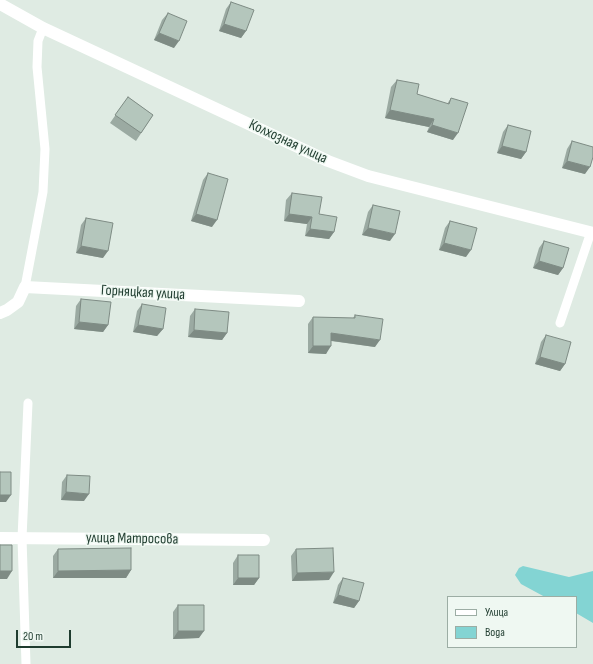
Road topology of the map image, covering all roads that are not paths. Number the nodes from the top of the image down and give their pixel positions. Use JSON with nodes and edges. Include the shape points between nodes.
{"nodes":[{"id":1,"x":0,"y":4,"type":"edge"},
{"id":2,"x":43,"y":28,"type":"junction"},
{"id":3,"x":592,"y":233,"type":"edge"},
{"id":4,"x":25,"y":287,"type":"junction"},
{"id":5,"x":299,"y":301,"type":"dead end"},
{"id":6,"x":0,"y":313,"type":"edge"},
{"id":7,"x":560,"y":323,"type":"dead end"},
{"id":8,"x":28,"y":403,"type":"dead end"},
{"id":9,"x":0,"y":538,"type":"edge"},
{"id":10,"x":22,"y":538,"type":"junction"},
{"id":11,"x":264,"y":540,"type":"dead end"},
{"id":12,"x":26,"y":664,"type":"edge"}],
"edges":[{"from":1,"to":2,"type":"street","name":"Колхозная улица"},
{"from":2,"to":3,"type":"street","name":"Колхозная улица","via":[[328,161],[368,176]]},
{"from":2,"to":4,"type":"lane","via":[[38,41],[37,67],[45,149],[43,192]]},
{"from":3,"to":7,"type":"lane"},
{"from":4,"to":5,"type":"street","name":"Горняцкая улица"},
{"from":4,"to":6,"type":"street","via":[[18,302]]},
{"from":8,"to":10,"type":"lane"},
{"from":9,"to":10,"type":"street","name":"улица Матросова"},
{"from":10,"to":11,"type":"street","name":"улица Матросова"},
{"from":10,"to":12,"type":"lane"}]}
